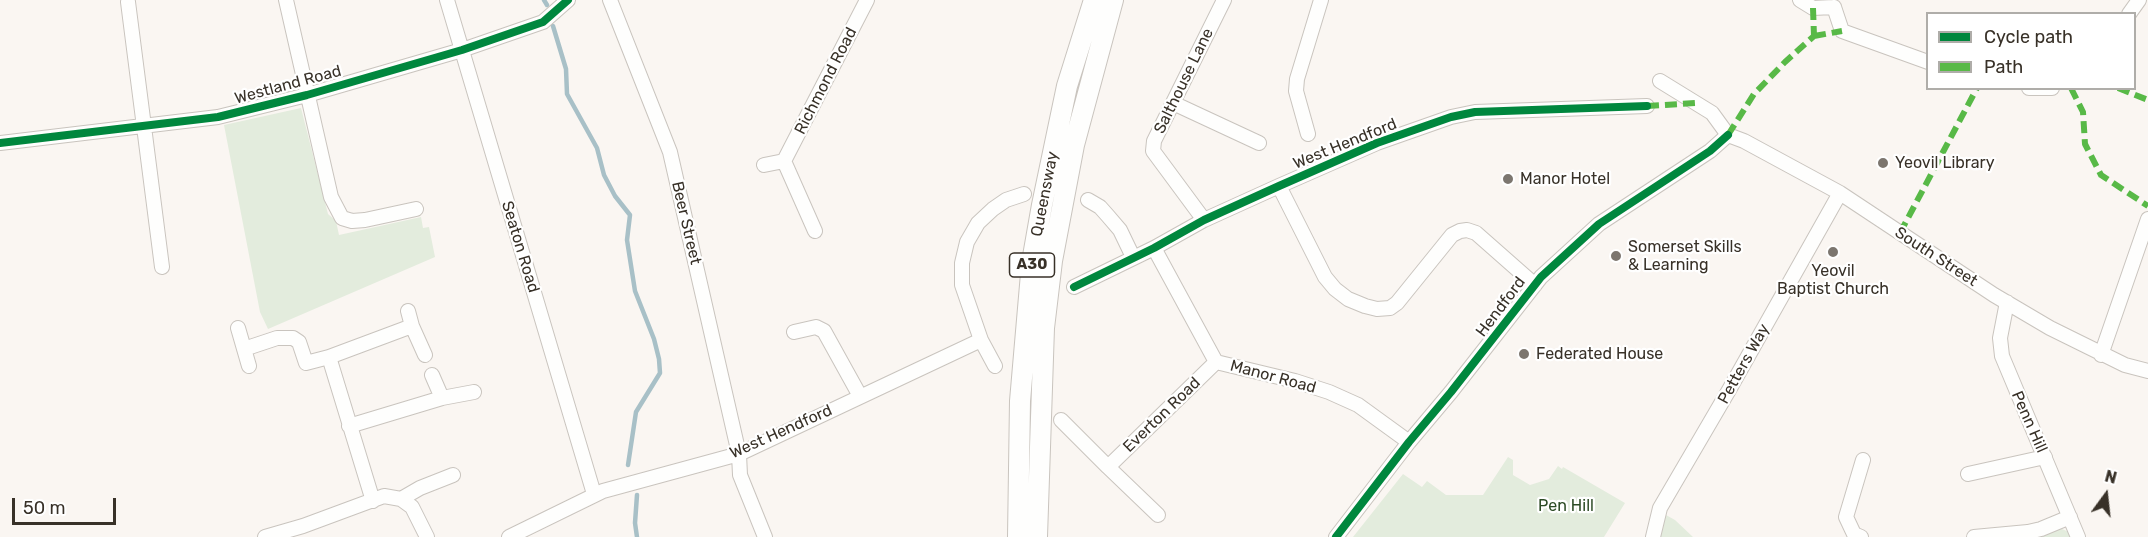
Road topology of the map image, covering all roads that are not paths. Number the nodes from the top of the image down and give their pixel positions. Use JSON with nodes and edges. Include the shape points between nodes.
{"nodes":[{"id":1,"x":286,"y":0,"type":"edge"},
{"id":2,"x":447,"y":0,"type":"edge"},
{"id":3,"x":568,"y":0,"type":"edge"},
{"id":4,"x":610,"y":0,"type":"edge"},
{"id":5,"x":867,"y":0,"type":"edge"},
{"id":6,"x":1094,"y":0,"type":"edge"},
{"id":7,"x":1113,"y":0,"type":"edge"},
{"id":8,"x":1224,"y":0,"type":"edge"},
{"id":9,"x":1321,"y":0,"type":"edge"},
{"id":10,"x":1800,"y":0,"type":"edge"},
{"id":11,"x":128,"y":2,"type":"dead end"},
{"id":12,"x":1835,"y":4,"type":"edge"},
{"id":13,"x":462,"y":50,"type":"junction"},
{"id":14,"x":1926,"y":61,"type":"edge"},
{"id":15,"x":1660,"y":81,"type":"dead end"},
{"id":16,"x":307,"y":95,"type":"junction"},
{"id":17,"x":1173,"y":103,"type":"junction"},
{"id":18,"x":1647,"y":106,"type":"dead end"},
{"id":19,"x":143,"y":127,"type":"junction"},
{"id":20,"x":1308,"y":134,"type":"dead end"},
{"id":21,"x":1728,"y":135,"type":"junction"},
{"id":22,"x":0,"y":143,"type":"edge"},
{"id":23,"x":1259,"y":143,"type":"dead end"},
{"id":24,"x":784,"y":161,"type":"junction"},
{"id":25,"x":765,"y":165,"type":"dead end"},
{"id":26,"x":1279,"y":186,"type":"junction"},
{"id":27,"x":1840,"y":193,"type":"junction"},
{"id":28,"x":1024,"y":194,"type":"dead end"},
{"id":29,"x":1088,"y":200,"type":"dead end"},
{"id":30,"x":416,"y":209,"type":"dead end"},
{"id":31,"x":2148,"y":219,"type":"edge"},
{"id":32,"x":1204,"y":220,"type":"junction"},
{"id":33,"x":815,"y":231,"type":"dead end"},
{"id":34,"x":1154,"y":248,"type":"junction"},
{"id":35,"x":1133,"y":257,"type":"junction"},
{"id":36,"x":162,"y":267,"type":"dead end"},
{"id":37,"x":1535,"y":285,"type":"junction"},
{"id":38,"x":1074,"y":288,"type":"dead end"},
{"id":39,"x":2007,"y":302,"type":"junction"},
{"id":40,"x":408,"y":310,"type":"dead end"},
{"id":41,"x":412,"y":326,"type":"junction"},
{"id":42,"x":238,"y":328,"type":"dead end"},
{"id":43,"x":794,"y":332,"type":"dead end"},
{"id":44,"x":981,"y":340,"type":"junction"},
{"id":45,"x":244,"y":348,"type":"junction"},
{"id":46,"x":425,"y":355,"type":"dead end"},
{"id":47,"x":2101,"y":355,"type":"junction"},
{"id":48,"x":329,"y":357,"type":"junction"},
{"id":49,"x":1216,"y":362,"type":"junction"},
{"id":50,"x":249,"y":366,"type":"dead end"},
{"id":51,"x":995,"y":366,"type":"dead end"},
{"id":52,"x":2148,"y":371,"type":"edge"},
{"id":53,"x":432,"y":375,"type":"dead end"},
{"id":54,"x":474,"y":393,"type":"dead end"},
{"id":55,"x":860,"y":396,"type":"junction"},
{"id":56,"x":442,"y":398,"type":"junction"},
{"id":57,"x":1061,"y":420,"type":"dead end"},
{"id":58,"x":349,"y":426,"type":"junction"},
{"id":59,"x":1408,"y":442,"type":"junction"},
{"id":60,"x":738,"y":454,"type":"junction"},
{"id":61,"x":2045,"y":457,"type":"junction"},
{"id":62,"x":1863,"y":460,"type":"dead end"},
{"id":63,"x":1108,"y":467,"type":"junction"},
{"id":64,"x":1968,"y":474,"type":"dead end"},
{"id":65,"x":453,"y":475,"type":"dead end"},
{"id":66,"x":594,"y":494,"type":"junction"},
{"id":67,"x":401,"y":499,"type":"junction"},
{"id":68,"x":373,"y":501,"type":"junction"},
{"id":69,"x":1158,"y":515,"type":"dead end"},
{"id":70,"x":2070,"y":517,"type":"junction"},
{"id":71,"x":304,"y":532,"type":"edge"},
{"id":72,"x":265,"y":537,"type":"edge"},
{"id":73,"x":427,"y":537,"type":"edge"},
{"id":74,"x":509,"y":537,"type":"edge"},
{"id":75,"x":765,"y":537,"type":"edge"},
{"id":76,"x":1018,"y":537,"type":"edge"},
{"id":77,"x":1037,"y":537,"type":"edge"},
{"id":78,"x":1336,"y":537,"type":"edge"},
{"id":79,"x":1653,"y":537,"type":"edge"},
{"id":80,"x":1861,"y":537,"type":"edge"},
{"id":81,"x":1974,"y":537,"type":"edge"},
{"id":82,"x":2078,"y":537,"type":"edge"}],
"edges":[{"from":1,"to":16,"type":"street","name":"Westland Road"},
{"from":2,"to":13,"type":"street","name":"Seaton Road"},
{"from":3,"to":13,"type":"street","name":"Westland Road","via":[[543,22]]},
{"from":4,"to":60,"type":"street","name":"Beer Street","via":[[670,153]]},
{"from":5,"to":24,"type":"street","name":"Richmond Road"},
{"from":6,"to":76,"type":"highway","name":"Queensway","number":"A30","via":[[1067,86],[1032,262],[1020,401]]},
{"from":7,"to":77,"type":"highway","name":"Queensway","number":"A30","via":[[1074,145],[1052,261],[1044,328]]},
{"from":8,"to":17,"type":"street","name":"Salthouse Lane"},
{"from":9,"to":20,"type":"street","via":[[1297,79],[1297,100]]},
{"from":10,"to":12,"type":"street","via":[[1813,8]]},
{"from":11,"to":19,"type":"street"},
{"from":12,"to":14,"type":"street","via":[[1842,31]]},
{"from":13,"to":16,"type":"street","name":"Westland Road"},
{"from":13,"to":66,"type":"street","name":"Seaton Road"},
{"from":15,"to":21,"type":"street","via":[[1712,113]]},
{"from":16,"to":19,"type":"street","name":"Westland Road","via":[[218,117]]},
{"from":16,"to":30,"type":"street","via":[[331,197],[342,218],[365,220]]},
{"from":17,"to":23,"type":"street"},
{"from":17,"to":32,"type":"street","name":"Salthouse Lane","via":[[1153,151]]},
{"from":18,"to":26,"type":"street","name":"West Hendford","via":[[1452,113]]},
{"from":19,"to":22,"type":"street","name":"Westland Road"},
{"from":19,"to":36,"type":"street"},
{"from":21,"to":27,"type":"street","name":"South Street"},
{"from":21,"to":37,"type":"street","name":"Hendford","via":[[1599,224]]},
{"from":24,"to":25,"type":"street"},
{"from":24,"to":33,"type":"street"},
{"from":26,"to":32,"type":"street","name":"West Hendford"},
{"from":26,"to":37,"type":"street","via":[[1325,277],[1335,290],[1365,306],[1390,308],[1397,303],[1452,235],[1467,230],[1476,233]]},
{"from":27,"to":39,"type":"street","name":"South Street"},
{"from":27,"to":79,"type":"street","name":"Petters Way","via":[[1660,508]]},
{"from":28,"to":44,"type":"street","via":[[993,208],[967,242],[962,285]]},
{"from":29,"to":35,"type":"street","via":[[1100,207],[1120,230]]},
{"from":31,"to":47,"type":"street"},
{"from":32,"to":34,"type":"street","name":"West Hendford"},
{"from":34,"to":35,"type":"street","name":"West Hendford"},
{"from":34,"to":49,"type":"street","name":"Manor Road"},
{"from":35,"to":38,"type":"street","name":"West Hendford"},
{"from":37,"to":59,"type":"street","name":"Hendford"},
{"from":39,"to":47,"type":"street","name":"South Street"},
{"from":39,"to":61,"type":"street","name":"Penn Hill","via":[[2000,338],[2002,356]]},
{"from":40,"to":41,"type":"street"},
{"from":41,"to":46,"type":"street"},
{"from":41,"to":48,"type":"street"},
{"from":42,"to":45,"type":"street"},
{"from":43,"to":55,"type":"street","via":[[816,327],[824,331]]},
{"from":44,"to":51,"type":"street"},
{"from":44,"to":55,"type":"street","name":"West Hendford"},
{"from":45,"to":48,"type":"street","via":[[285,337],[299,342],[306,363]]},
{"from":45,"to":50,"type":"street"},
{"from":47,"to":52,"type":"street","name":"South Street"},
{"from":48,"to":58,"type":"street"},
{"from":49,"to":59,"type":"street","name":"Manor Road","via":[[1329,392],[1358,405]]},
{"from":49,"to":63,"type":"street","name":"Everton Road"},
{"from":53,"to":56,"type":"street"},
{"from":54,"to":56,"type":"street"},
{"from":55,"to":60,"type":"street","name":"West Hendford"},
{"from":56,"to":58,"type":"street"},
{"from":57,"to":63,"type":"street","name":"Everton Road"},
{"from":58,"to":68,"type":"street"},
{"from":59,"to":78,"type":"street","name":"Hendford"},
{"from":60,"to":66,"type":"street","name":"West Hendford"},
{"from":60,"to":75,"type":"street","name":"Beer Street","via":[[740,476]]},
{"from":61,"to":64,"type":"street"},
{"from":61,"to":70,"type":"street","name":"Penn Hill"},
{"from":62,"to":80,"type":"street","via":[[1846,517],[1854,534]]},
{"from":63,"to":69,"type":"street","name":"Everton Road"},
{"from":65,"to":67,"type":"street"},
{"from":66,"to":74,"type":"street","name":"West Hendford"},
{"from":67,"to":68,"type":"street","via":[[384,496]]},
{"from":67,"to":73,"type":"street","via":[[412,507]]},
{"from":68,"to":71,"type":"street"},
{"from":70,"to":81,"type":"street","via":[[2028,532]]},
{"from":70,"to":82,"type":"street","name":"Penn Hill"},
{"from":71,"to":72,"type":"street"}]}
